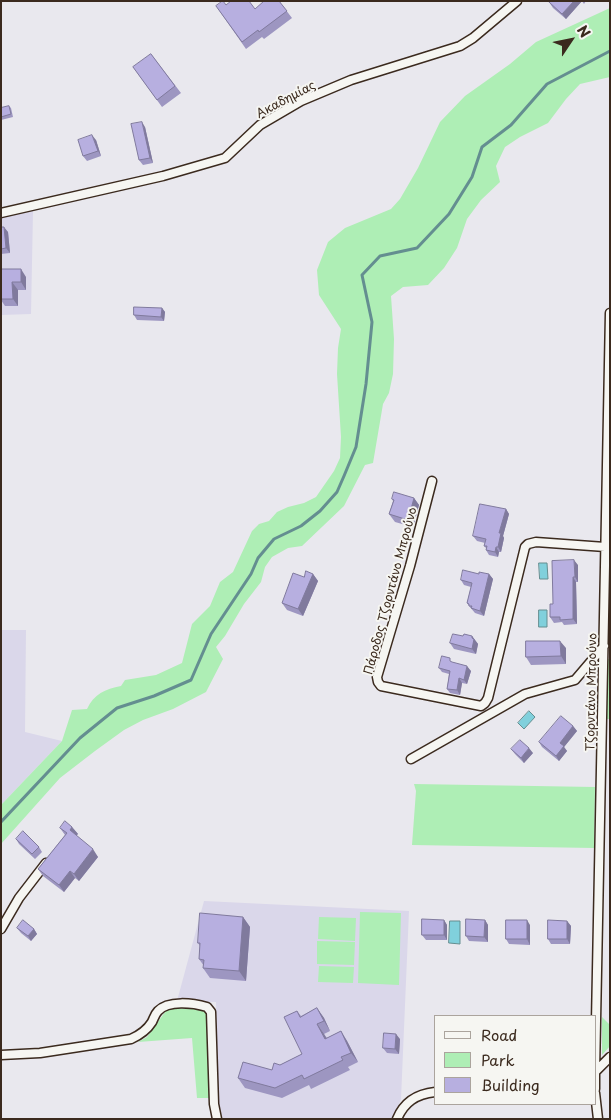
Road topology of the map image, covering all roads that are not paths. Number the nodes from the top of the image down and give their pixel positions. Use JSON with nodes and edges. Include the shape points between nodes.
{"nodes":[{"id":1,"x":516,"y":1,"type":"edge"},
{"id":2,"x":1,"y":213,"type":"edge"},
{"id":3,"x":610,"y":312,"type":"edge"},
{"id":4,"x":432,"y":481,"type":"dead end"},
{"id":5,"x":605,"y":546,"type":"junction"},
{"id":6,"x":604,"y":646,"type":"junction"},
{"id":7,"x":412,"y":759,"type":"dead end"},
{"id":8,"x":51,"y":857,"type":"edge"},
{"id":9,"x":1,"y":929,"type":"edge"},
{"id":10,"x":596,"y":1025,"type":"edge"},
{"id":11,"x":1,"y":1055,"type":"edge"},
{"id":12,"x":610,"y":1057,"type":"edge"},
{"id":13,"x":596,"y":1071,"type":"edge"},
{"id":14,"x":434,"y":1092,"type":"edge"},
{"id":15,"x":596,"y":1102,"type":"edge"},
{"id":16,"x":217,"y":1119,"type":"edge"},
{"id":17,"x":397,"y":1119,"type":"edge"},
{"id":18,"x":598,"y":1119,"type":"edge"}],
"edges":[{"from":1,"to":2,"type":"street","name":"Ακαδημίας","via":[[460,46],[351,80],[301,101],[260,125],[225,158],[164,176]]},
{"from":3,"to":5,"type":"street","name":"Τζορντάνο Μπρούνο"},
{"from":4,"to":5,"type":"street","name":"Πάροδος Τζορντάνο Μπρούνο","via":[[377,678],[381,686],[483,705],[488,698],[525,547],[536,542]]},
{"from":5,"to":6,"type":"street","name":"Τζορντάνο Μπρούνο"},
{"from":6,"to":7,"type":"street","via":[[575,680],[525,694]]},
{"from":6,"to":10,"type":"street","name":"Τζορντάνο Μπρούνο"},
{"from":8,"to":9,"type":"street","via":[[19,898]]},
{"from":11,"to":16,"type":"street","via":[[40,1053],[131,1039],[149,1027],[156,1012],[165,1005],[207,1007],[212,1012]]},
{"from":12,"to":13,"type":"street"},
{"from":14,"to":17,"type":"street","via":[[407,1102]]},
{"from":15,"to":18,"type":"street"}]}
